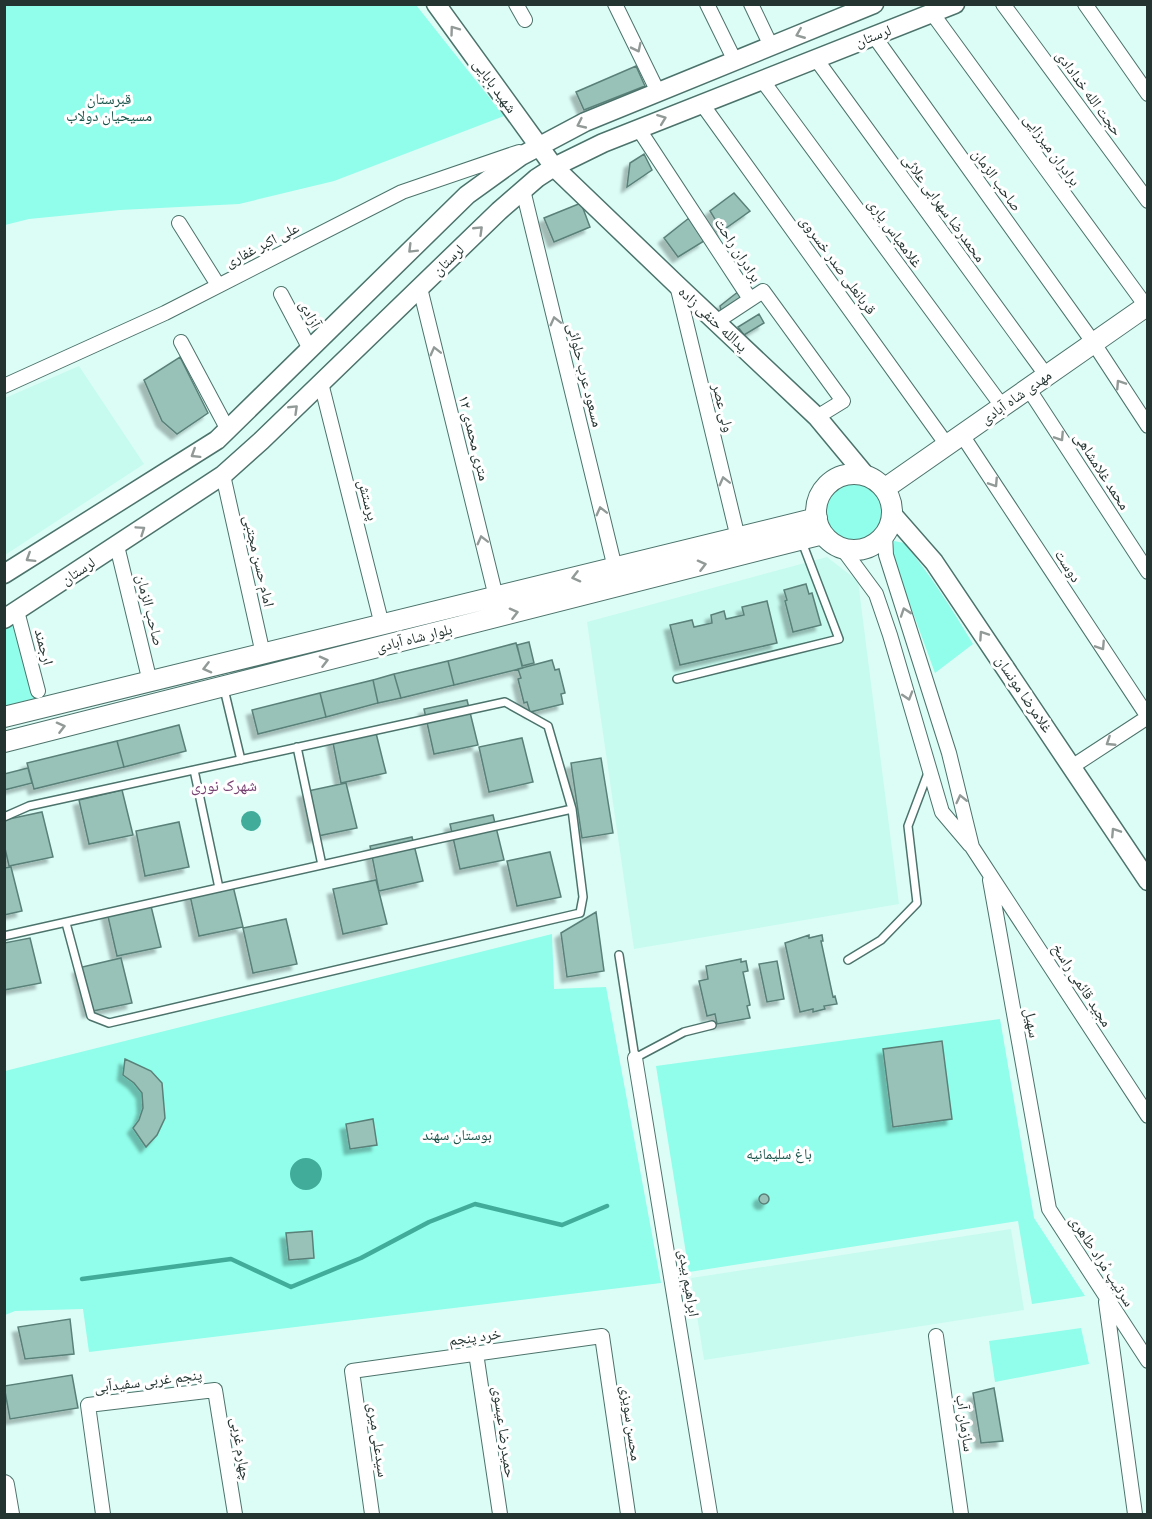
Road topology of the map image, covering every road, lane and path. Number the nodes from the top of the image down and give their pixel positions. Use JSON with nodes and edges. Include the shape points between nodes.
{"nodes":[{"id":1,"x":436,"y":4,"type":"edge"},
{"id":2,"x":516,"y":4,"type":"edge"},
{"id":3,"x":615,"y":4,"type":"edge"},
{"id":4,"x":707,"y":4,"type":"edge"},
{"id":5,"x":751,"y":4,"type":"edge"},
{"id":6,"x":874,"y":4,"type":"edge"},
{"id":7,"x":955,"y":4,"type":"edge"},
{"id":8,"x":1003,"y":4,"type":"edge"},
{"id":9,"x":1085,"y":4,"type":"edge"},
{"id":10,"x":838,"y":11,"type":"edge"},
{"id":11,"x":932,"y":14,"type":"junction"},
{"id":12,"x":525,"y":20,"type":"dead end"},
{"id":13,"x":874,"y":36,"type":"junction"},
{"id":14,"x":771,"y":46,"type":"junction"},
{"id":15,"x":816,"y":59,"type":"junction"},
{"id":16,"x":735,"y":61,"type":"junction"},
{"id":17,"x":762,"y":80,"type":"junction"},
{"id":18,"x":658,"y":92,"type":"junction"},
{"id":19,"x":1148,"y":94,"type":"edge"},
{"id":20,"x":702,"y":104,"type":"junction"},
{"id":21,"x":638,"y":128,"type":"junction"},
{"id":22,"x":538,"y":145,"type":"junction"},
{"id":23,"x":554,"y":167,"type":"junction"},
{"id":24,"x":524,"y":190,"type":"junction"},
{"id":25,"x":1148,"y":201,"type":"edge"},
{"id":26,"x":179,"y":223,"type":"dead end"},
{"id":27,"x":218,"y":285,"type":"junction"},
{"id":28,"x":677,"y":285,"type":"junction"},
{"id":29,"x":420,"y":288,"type":"junction"},
{"id":30,"x":281,"y":294,"type":"dead end"},
{"id":31,"x":750,"y":299,"type":"junction"},
{"id":32,"x":1147,"y":305,"type":"edge"},
{"id":33,"x":716,"y":322,"type":"junction"},
{"id":34,"x":181,"y":342,"type":"dead end"},
{"id":35,"x":1093,"y":342,"type":"junction"},
{"id":36,"x":310,"y":349,"type":"junction"},
{"id":37,"x":1046,"y":375,"type":"junction"},
{"id":38,"x":321,"y":383,"type":"junction"},
{"id":39,"x":4,"y":386,"type":"edge"},
{"id":40,"x":1028,"y":388,"type":"junction"},
{"id":41,"x":1002,"y":406,"type":"junction"},
{"id":42,"x":818,"y":417,"type":"junction"},
{"id":43,"x":1148,"y":426,"type":"edge"},
{"id":44,"x":228,"y":430,"type":"junction"},
{"id":45,"x":954,"y":440,"type":"junction"},
{"id":46,"x":223,"y":475,"type":"junction"},
{"id":47,"x":866,"y":476,"type":"junction"},
{"id":48,"x":884,"y":489,"type":"junction"},
{"id":49,"x":892,"y":514,"type":"junction"},
{"id":50,"x":820,"y":526,"type":"junction"},
{"id":51,"x":885,"y":534,"type":"junction"},
{"id":52,"x":738,"y":538,"type":"junction"},
{"id":53,"x":801,"y":540,"type":"junction"},
{"id":54,"x":117,"y":546,"type":"junction"},
{"id":55,"x":842,"y":548,"type":"junction"},
{"id":56,"x":615,"y":568,"type":"junction"},
{"id":57,"x":1148,"y":572,"type":"edge"},
{"id":58,"x":4,"y":574,"type":"edge"},
{"id":59,"x":496,"y":597,"type":"junction"},
{"id":60,"x":11,"y":615,"type":"edge"},
{"id":61,"x":382,"y":625,"type":"junction"},
{"id":62,"x":263,"y":654,"type":"junction"},
{"id":63,"x":677,"y":679,"type":"dead end"},
{"id":64,"x":150,"y":682,"type":"junction"},
{"id":65,"x":223,"y":687,"type":"junction"},
{"id":66,"x":38,"y":691,"type":"dead end"},
{"id":67,"x":4,"y":717,"type":"edge"},
{"id":68,"x":1148,"y":717,"type":"edge"},
{"id":69,"x":4,"y":742,"type":"edge"},
{"id":70,"x":297,"y":747,"type":"junction"},
{"id":71,"x":241,"y":760,"type":"junction"},
{"id":72,"x":1073,"y":766,"type":"junction"},
{"id":73,"x":930,"y":767,"type":"junction"},
{"id":74,"x":194,"y":770,"type":"junction"},
{"id":75,"x":572,"y":809,"type":"junction"},
{"id":76,"x":4,"y":817,"type":"edge"},
{"id":77,"x":972,"y":847,"type":"junction"},
{"id":78,"x":322,"y":865,"type":"junction"},
{"id":79,"x":989,"y":872,"type":"junction"},
{"id":80,"x":1148,"y":881,"type":"edge"},
{"id":81,"x":219,"y":888,"type":"junction"},
{"id":82,"x":66,"y":922,"type":"junction"},
{"id":83,"x":4,"y":936,"type":"edge"},
{"id":84,"x":619,"y":955,"type":"dead end"},
{"id":85,"x":848,"y":960,"type":"dead end"},
{"id":86,"x":712,"y":1025,"type":"dead end"},
{"id":87,"x":635,"y":1058,"type":"junction"},
{"id":88,"x":1148,"y":1116,"type":"edge"},
{"id":89,"x":1049,"y":1209,"type":"joint"},
{"id":90,"x":1106,"y":1297,"type":"junction"},
{"id":91,"x":602,"y":1336,"type":"joint"},
{"id":92,"x":936,"y":1336,"type":"dead end"},
{"id":93,"x":476,"y":1353,"type":"junction"},
{"id":94,"x":1148,"y":1361,"type":"edge"},
{"id":95,"x":352,"y":1371,"type":"joint"},
{"id":96,"x":215,"y":1390,"type":"joint"},
{"id":97,"x":4,"y":1485,"type":"edge"},
{"id":98,"x":9,"y":1515,"type":"edge"},
{"id":99,"x":103,"y":1515,"type":"edge"},
{"id":100,"x":235,"y":1515,"type":"edge"},
{"id":101,"x":372,"y":1515,"type":"edge"},
{"id":102,"x":500,"y":1515,"type":"edge"},
{"id":103,"x":628,"y":1515,"type":"edge"},
{"id":104,"x":710,"y":1515,"type":"edge"},
{"id":105,"x":961,"y":1515,"type":"edge"},
{"id":106,"x":1134,"y":1515,"type":"edge"}],
"edges":[{"from":22,"to":1,"type":"street","name":"شهید بابایی","one_way":true},
{"from":2,"to":12,"type":"street"},
{"from":3,"to":18,"type":"street","one_way":true},
{"from":4,"to":16,"type":"street"},
{"from":5,"to":14,"type":"street"},
{"from":6,"to":10,"type":"street","name":"لرستان"},
{"from":7,"to":11,"type":"street","name":"لرستان"},
{"from":8,"to":25,"type":"street","name":"حجت الله خدادادی"},
{"from":9,"to":19,"type":"street"},
{"from":10,"to":14,"type":"street","name":"لرستان","one_way":true},
{"from":11,"to":13,"type":"street","name":"لرستان"},
{"from":11,"to":32,"type":"street","name":"برادران میرزایی"},
{"from":13,"to":15,"type":"street","name":"لرستان"},
{"from":13,"to":35,"type":"street","name":"صاحب الزمان"},
{"from":14,"to":16,"type":"street","name":"لرستان"},
{"from":15,"to":17,"type":"street","name":"لرستان"},
{"from":15,"to":37,"type":"street","name":"محمدرضا سهرابی علائی"},
{"from":16,"to":18,"type":"street","name":"لرستان"},
{"from":17,"to":20,"type":"street","name":"لرستان"},
{"from":17,"to":41,"type":"street","name":"غلامعباس یاری"},
{"from":18,"to":22,"type":"street","name":"لرستان","one_way":true},
{"from":21,"to":20,"type":"street","name":"لرستان","one_way":true},
{"from":20,"to":45,"type":"street","name":"قربانعلی صدر خسروی"},
{"from":21,"to":23,"type":"street","name":"لرستان"},
{"from":21,"to":31,"type":"street","name":"برادران راحت"},
{"from":22,"to":23,"type":"street","name":"شهید بابایی"},
{"from":22,"to":27,"type":"street","name":"علی اکبر غفاری","via":[[402,192]]},
{"from":22,"to":36,"type":"street","name":"لرستان","one_way":true,"via":[[467,195]]},
{"from":23,"to":24,"type":"street","name":"لرستان"},
{"from":23,"to":28,"type":"street","name":"یدالله حنفی زاده"},
{"from":29,"to":24,"type":"street","name":"لرستان","one_way":true},
{"from":56,"to":24,"type":"street","name":"مسعود عرب حلوائی","one_way":true},
{"from":26,"to":27,"type":"street"},
{"from":27,"to":39,"type":"street","name":"علی اکبر غفاری"},
{"from":28,"to":33,"type":"street","name":"یدالله حنفی زاده"},
{"from":52,"to":28,"type":"street","name":"ولی عصر","one_way":true},
{"from":29,"to":38,"type":"street","name":"لرستان"},
{"from":59,"to":29,"type":"street","name":"۱۲ متری محمدی","one_way":true},
{"from":30,"to":36,"type":"street","name":"آزادی"},
{"from":31,"to":33,"type":"street"},
{"from":31,"to":42,"type":"street","name":"برادران راحت","via":[[763,291],[843,401]]},
{"from":32,"to":35,"type":"main road","name":"مهدی شاه آبادی"},
{"from":33,"to":42,"type":"street","name":"یدالله حنفی زاده"},
{"from":34,"to":44,"type":"street"},
{"from":35,"to":37,"type":"main road","name":"مهدی شاه آبادی"},
{"from":43,"to":35,"type":"street","name":"صاحب الزمان","one_way":true},
{"from":36,"to":44,"type":"street","name":"لرستان"},
{"from":37,"to":40,"type":"main road","name":"مهدی شاه آبادی"},
{"from":46,"to":38,"type":"street","name":"لرستان","one_way":true},
{"from":38,"to":61,"type":"street","name":"پرستش"},
{"from":40,"to":41,"type":"main road","name":"مهدی شاه آبادی"},
{"from":40,"to":57,"type":"street","name":"محمد غلامشاهی","one_way":true},
{"from":41,"to":45,"type":"main road","name":"مهدی شاه آبادی"},
{"from":42,"to":47,"type":"street","name":"یدالله حنفی زاده"},
{"from":44,"to":58,"type":"street","name":"لرستان","one_way":true},
{"from":45,"to":48,"type":"main road","name":"مهدی شاه آبادی"},
{"from":45,"to":68,"type":"street","name":"دوست","one_way":true},
{"from":54,"to":46,"type":"street","name":"لرستان","one_way":true},
{"from":46,"to":62,"type":"street","name":"امام حسن مجتبی"},
{"from":47,"to":48,"type":"main road"},
{"from":47,"to":50,"type":"main road","via":[[843,475],[823,489],[818,499]]},
{"from":48,"to":49,"type":"main road"},
{"from":49,"to":51,"type":"main road"},
{"from":72,"to":49,"type":"street","name":"غلامرضا مونسان","one_way":true,"via":[[934,562]]},
{"from":50,"to":52,"type":"main road","name":"بلوار شاه آبادی"},
{"from":50,"to":53,"type":"main road","name":"بلوار شاه آبادی"},
{"from":50,"to":55,"type":"main road","via":[[831,543]]},
{"from":51,"to":55,"type":"main road","via":[[866,548]]},
{"from":77,"to":51,"type":"street","name":"سهیل","one_way":true,"via":[[949,753],[886,555]]},
{"from":52,"to":56,"type":"main road","name":"بلوار شاه آبادی"},
{"from":53,"to":63,"type":"lane","via":[[839,639]]},
{"from":65,"to":53,"type":"main road","name":"بلوار شاه آبادی","one_way":true},
{"from":54,"to":60,"type":"street","name":"لرستان"},
{"from":54,"to":64,"type":"street","name":"صاحب الزمان"},
{"from":55,"to":73,"type":"street","name":"سهیل","one_way":true,"via":[[876,594]]},
{"from":56,"to":59,"type":"main road","name":"بلوار شاه آبادی","one_way":true},
{"from":59,"to":61,"type":"main road","name":"بلوار شاه آبادی"},
{"from":60,"to":66,"type":"street","name":"ارجمند"},
{"from":61,"to":62,"type":"main road","name":"بلوار شاه آبادی"},
{"from":62,"to":64,"type":"main road","name":"بلوار شاه آبادی","one_way":true},
{"from":64,"to":67,"type":"main road","name":"بلوار شاه آبادی"},
{"from":69,"to":65,"type":"main road","name":"بلوار شاه آبادی","one_way":true},
{"from":65,"to":71,"type":"lane"},
{"from":68,"to":72,"type":"street","one_way":true},
{"from":70,"to":71,"type":"lane"},
{"from":70,"to":75,"type":"lane","via":[[505,702],[548,726]]},
{"from":70,"to":78,"type":"lane"},
{"from":71,"to":74,"type":"lane"},
{"from":80,"to":72,"type":"street","name":"غلامرضا مونسان","one_way":true},
{"from":73,"to":77,"type":"street","name":"سهیل","via":[[942,812]]},
{"from":73,"to":85,"type":"lane","via":[[908,826],[917,903],[881,939]]},
{"from":74,"to":76,"type":"lane","via":[[29,806]]},
{"from":74,"to":81,"type":"lane"},
{"from":75,"to":78,"type":"lane"},
{"from":75,"to":82,"type":"lane","via":[[584,897],[580,913],[109,1023],[91,1016]]},
{"from":77,"to":79,"type":"street","name":"سهیل"},
{"from":78,"to":81,"type":"lane"},
{"from":79,"to":88,"type":"street","name":"مجید قائمی راسخ"},
{"from":79,"to":89,"type":"street","name":"سهیل"},
{"from":81,"to":82,"type":"lane"},
{"from":82,"to":83,"type":"lane"},
{"from":84,"to":87,"type":"lane"},
{"from":86,"to":87,"type":"lane","via":[[684,1032]]},
{"from":87,"to":104,"type":"street","name":"ابراهیم بیدی"},
{"from":89,"to":90,"type":"street","name":"سرتیپ مُراد طاهری"},
{"from":90,"to":94,"type":"street","name":"سرتیپ مُراد طاهری"},
{"from":90,"to":106,"type":"street"},
{"from":91,"to":93,"type":"street","name":"خرد پنجم"},
{"from":91,"to":103,"type":"street","name":"محسن سویزی"},
{"from":92,"to":105,"type":"street","name":"سازمان آب"},
{"from":93,"to":95,"type":"street","name":"خرد پنجم"},
{"from":93,"to":102,"type":"street","name":"حمیدرضا عیسوی"},
{"from":95,"to":101,"type":"street","name":"سیدعلی میری"},
{"from":96,"to":99,"type":"street","name":"پنجم غربی سفیدآبی","via":[[88,1406]]},
{"from":96,"to":100,"type":"street","name":"چهارم غربی"},
{"from":97,"to":98,"type":"main road"}]}
